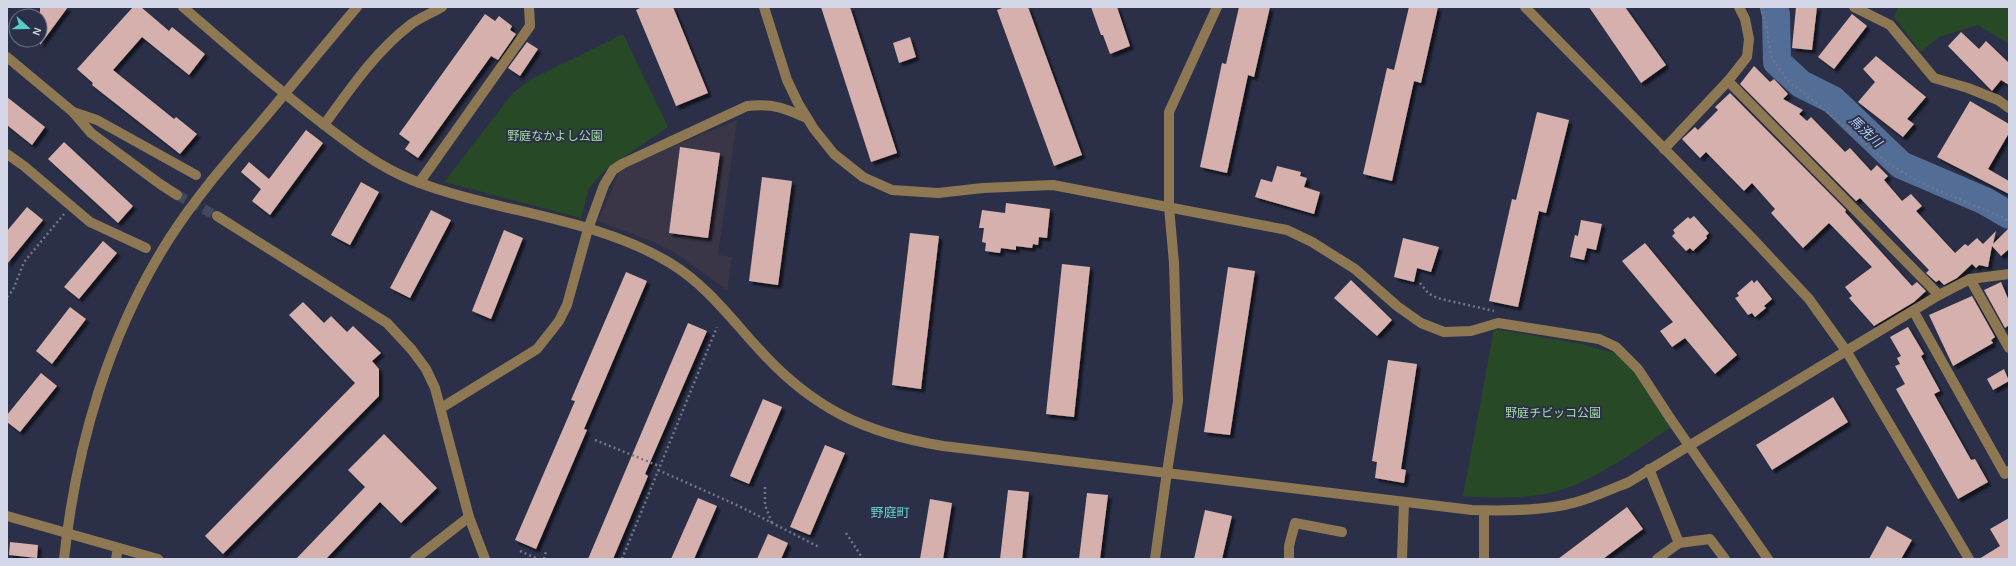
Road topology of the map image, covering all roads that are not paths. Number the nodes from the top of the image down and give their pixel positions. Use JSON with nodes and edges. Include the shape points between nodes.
{"nodes":[{"id":1,"x":183,"y":7,"type":"edge"},
{"id":2,"x":357,"y":7,"type":"edge"},
{"id":3,"x":442,"y":7,"type":"edge"},
{"id":4,"x":529,"y":7,"type":"edge"},
{"id":5,"x":764,"y":7,"type":"edge"},
{"id":6,"x":1217,"y":7,"type":"edge"},
{"id":7,"x":1524,"y":7,"type":"edge"},
{"id":8,"x":1739,"y":7,"type":"edge"},
{"id":9,"x":1854,"y":7,"type":"edge"},
{"id":10,"x":7,"y":57,"type":"edge"},
{"id":11,"x":1728,"y":81,"type":"junction"},
{"id":12,"x":284,"y":94,"type":"junction"},
{"id":13,"x":2009,"y":108,"type":"edge"},
{"id":14,"x":73,"y":112,"type":"junction"},
{"id":15,"x":807,"y":118,"type":"junction"},
{"id":16,"x":324,"y":125,"type":"junction"},
{"id":17,"x":1664,"y":149,"type":"junction"},
{"id":18,"x":7,"y":154,"type":"edge"},
{"id":19,"x":196,"y":175,"type":"dead end"},
{"id":20,"x":419,"y":183,"type":"junction"},
{"id":21,"x":177,"y":195,"type":"tunnel mouth"},
{"id":22,"x":1168,"y":207,"type":"junction"},
{"id":23,"x":217,"y":216,"type":"tunnel mouth"},
{"id":24,"x":588,"y":229,"type":"junction"},
{"id":25,"x":146,"y":248,"type":"dead end"},
{"id":26,"x":2009,"y":274,"type":"edge"},
{"id":27,"x":1970,"y":279,"type":"junction"},
{"id":28,"x":1939,"y":295,"type":"junction"},
{"id":29,"x":1914,"y":312,"type":"junction"},
{"id":30,"x":2009,"y":348,"type":"edge"},
{"id":31,"x":1847,"y":352,"type":"junction"},
{"id":32,"x":441,"y":408,"type":"junction"},
{"id":33,"x":1649,"y":469,"type":"junction"},
{"id":34,"x":2009,"y":471,"type":"edge"},
{"id":35,"x":1404,"y":502,"type":"junction"},
{"id":36,"x":1484,"y":511,"type":"junction"},
{"id":37,"x":7,"y":516,"type":"edge"},
{"id":38,"x":469,"y":517,"type":"junction"},
{"id":39,"x":1342,"y":532,"type":"dead end"},
{"id":40,"x":68,"y":533,"type":"junction"},
{"id":41,"x":1679,"y":542,"type":"junction"},
{"id":42,"x":118,"y":548,"type":"junction"},
{"id":43,"x":64,"y":559,"type":"edge"},
{"id":44,"x":116,"y":559,"type":"edge"},
{"id":45,"x":158,"y":559,"type":"edge"},
{"id":46,"x":415,"y":559,"type":"edge"},
{"id":47,"x":485,"y":559,"type":"edge"},
{"id":48,"x":1155,"y":559,"type":"edge"},
{"id":49,"x":1289,"y":559,"type":"edge"},
{"id":50,"x":1402,"y":559,"type":"edge"},
{"id":51,"x":1484,"y":559,"type":"edge"},
{"id":52,"x":1657,"y":559,"type":"edge"},
{"id":53,"x":1725,"y":559,"type":"edge"},
{"id":54,"x":1768,"y":559,"type":"edge"},
{"id":55,"x":1969,"y":559,"type":"edge"}],
"edges":[{"from":1,"to":12,"type":"street"},
{"from":2,"to":12,"type":"street"},
{"from":3,"to":16,"type":"street","via":[[411,24],[383,48]]},
{"from":4,"to":20,"type":"street","via":[[530,26]]},
{"from":5,"to":15,"type":"street","via":[[787,80]]},
{"from":6,"to":22,"type":"street","via":[[1169,112]]},
{"from":7,"to":17,"type":"street"},
{"from":8,"to":11,"type":"street","via":[[1745,19],[1749,39],[1747,57]]},
{"from":9,"to":13,"type":"street","via":[[1890,25],[1934,78],[1968,88],[1998,100]]},
{"from":10,"to":14,"type":"street"},
{"from":11,"to":17,"type":"street"},
{"from":11,"to":28,"type":"street"},
{"from":12,"to":16,"type":"street"},
{"from":12,"to":40,"type":"street","via":[[210,182],[171,236],[141,286],[101,383],[80,461]]},
{"from":14,"to":19,"type":"street","via":[[97,120]]},
{"from":14,"to":21,"type":"street","via":[[91,133]]},
{"from":15,"to":22,"type":"street","via":[[834,154],[863,177],[892,190],[938,194],[983,188],[1053,185]]},
{"from":15,"to":24,"type":"street","via":[[784,108],[766,104],[747,106],[622,164],[613,170],[604,185]]},
{"from":16,"to":20,"type":"street","via":[[372,160]]},
{"from":17,"to":31,"type":"street","via":[[1809,299]]},
{"from":18,"to":25,"type":"street","via":[[90,222]]},
{"from":20,"to":24,"type":"street"},
{"from":22,"to":48,"type":"street","bridge":true,"via":[[1174,263],[1178,401]]},
{"from":22,"to":54,"type":"street","bridge":true,"via":[[1287,230],[1312,242],[1355,269],[1397,306],[1421,323],[1444,332],[1471,331],[1498,323],[1598,339],[1616,347],[1638,369]]},
{"from":23,"to":32,"type":"street","via":[[387,323],[426,369]]},
{"from":24,"to":32,"type":"street","via":[[568,305],[537,349]]},
{"from":24,"to":35,"type":"street","via":[[646,250],[684,272],[710,294],[759,350],[796,386],[829,408],[874,430],[910,441],[943,446]]},
{"from":26,"to":27,"type":"street"},
{"from":27,"to":28,"type":"street"},
{"from":27,"to":30,"type":"street"},
{"from":28,"to":29,"type":"street"},
{"from":29,"to":31,"type":"street"},
{"from":29,"to":34,"type":"street","via":[[2005,474]]},
{"from":31,"to":33,"type":"street"},
{"from":31,"to":55,"type":"street"},
{"from":32,"to":38,"type":"street"},
{"from":33,"to":36,"type":"street","via":[[1629,482],[1590,498],[1560,506],[1514,512]]},
{"from":33,"to":41,"type":"street"},
{"from":35,"to":36,"type":"street"},
{"from":35,"to":50,"type":"street"},
{"from":36,"to":51,"type":"street"},
{"from":37,"to":40,"type":"street"},
{"from":38,"to":46,"type":"street"},
{"from":38,"to":47,"type":"street"},
{"from":39,"to":49,"type":"street","via":[[1295,524],[1289,546]]},
{"from":40,"to":42,"type":"street"},
{"from":40,"to":43,"type":"street"},
{"from":41,"to":52,"type":"street"},
{"from":41,"to":53,"type":"street","via":[[1710,539]]},
{"from":42,"to":44,"type":"street"},
{"from":42,"to":45,"type":"street"}]}
